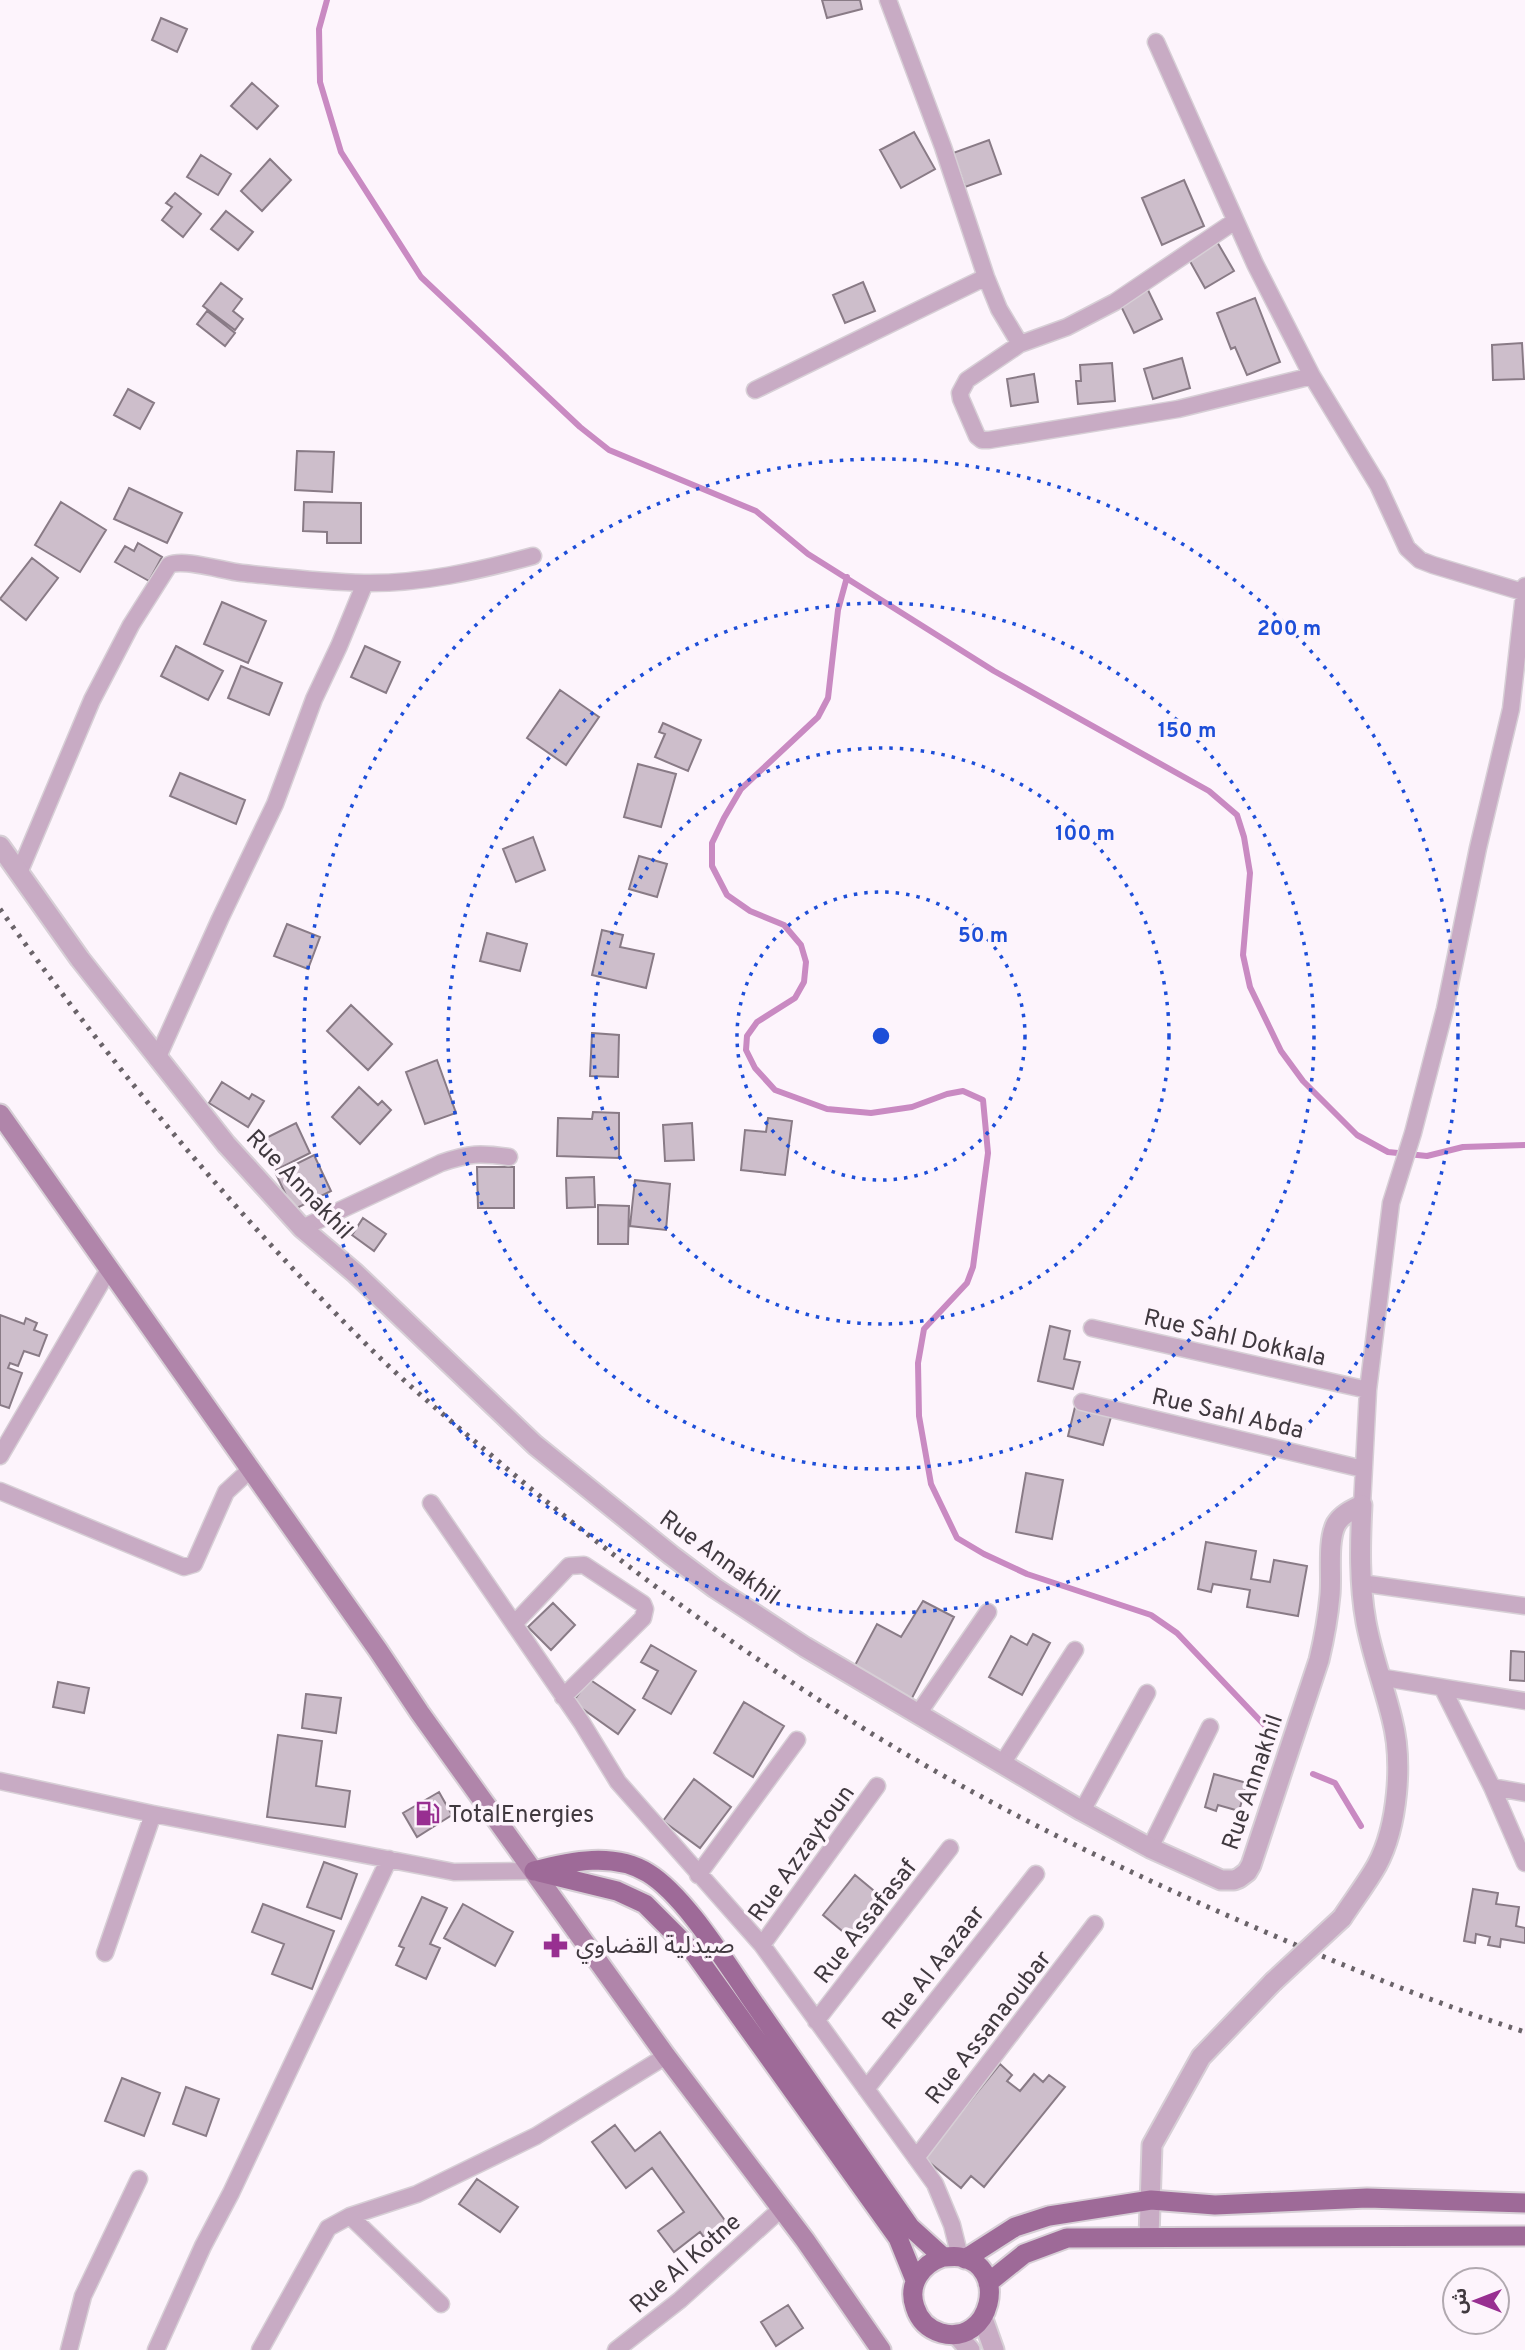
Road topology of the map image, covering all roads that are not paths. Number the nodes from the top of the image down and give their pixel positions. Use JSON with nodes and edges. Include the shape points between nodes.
{"nodes":[{"id":1,"x":888,"y":0,"type":"edge"},
{"id":2,"x":1156,"y":42,"type":"dead end"},
{"id":3,"x":1235,"y":221,"type":"junction"},
{"id":4,"x":986,"y":277,"type":"junction"},
{"id":5,"x":1020,"y":344,"type":"junction"},
{"id":6,"x":1312,"y":376,"type":"junction"},
{"id":7,"x":755,"y":390,"type":"dead end"},
{"id":8,"x":533,"y":556,"type":"dead end"},
{"id":9,"x":365,"y":583,"type":"junction"},
{"id":10,"x":1524,"y":589,"type":"edge"},
{"id":11,"x":0,"y":846,"type":"edge"},
{"id":12,"x":19,"y":873,"type":"junction"},
{"id":13,"x":157,"y":1059,"type":"junction"},
{"id":14,"x":0,"y":1114,"type":"edge"},
{"id":15,"x":509,"y":1157,"type":"dead end"},
{"id":16,"x":302,"y":1228,"type":"junction"},
{"id":17,"x":109,"y":1269,"type":"junction"},
{"id":18,"x":1092,"y":1328,"type":"dead end"},
{"id":19,"x":1368,"y":1390,"type":"junction"},
{"id":20,"x":1082,"y":1402,"type":"dead end"},
{"id":21,"x":0,"y":1456,"type":"edge"},
{"id":22,"x":251,"y":1469,"type":"junction"},
{"id":23,"x":1363,"y":1469,"type":"junction"},
{"id":24,"x":0,"y":1491,"type":"edge"},
{"id":25,"x":432,"y":1503,"type":"dead end"},
{"id":26,"x":1362,"y":1505,"type":"junction"},
{"id":27,"x":1361,"y":1583,"type":"junction"},
{"id":28,"x":1525,"y":1605,"type":"edge"},
{"id":29,"x":988,"y":1612,"type":"dead end"},
{"id":30,"x":514,"y":1624,"type":"junction"},
{"id":31,"x":1075,"y":1650,"type":"dead end"},
{"id":32,"x":1379,"y":1677,"type":"junction"},
{"id":33,"x":1443,"y":1689,"type":"junction"},
{"id":34,"x":1147,"y":1693,"type":"dead end"},
{"id":35,"x":563,"y":1697,"type":"junction"},
{"id":36,"x":1525,"y":1701,"type":"edge"},
{"id":37,"x":918,"y":1714,"type":"junction"},
{"id":38,"x":1210,"y":1727,"type":"dead end"},
{"id":39,"x":797,"y":1740,"type":"dead end"},
{"id":40,"x":1002,"y":1764,"type":"junction"},
{"id":41,"x":0,"y":1781,"type":"edge"},
{"id":42,"x":877,"y":1787,"type":"dead end"},
{"id":43,"x":1492,"y":1787,"type":"junction"},
{"id":44,"x":1525,"y":1793,"type":"edge"},
{"id":45,"x":1082,"y":1811,"type":"junction"},
{"id":46,"x":153,"y":1814,"type":"junction"},
{"id":47,"x":1150,"y":1848,"type":"junction"},
{"id":48,"x":950,"y":1849,"type":"dead end"},
{"id":49,"x":389,"y":1859,"type":"junction"},
{"id":50,"x":1525,"y":1863,"type":"edge"},
{"id":51,"x":534,"y":1871,"type":"junction"},
{"id":52,"x":1036,"y":1874,"type":"dead end"},
{"id":53,"x":698,"y":1875,"type":"junction"},
{"id":54,"x":1095,"y":1924,"type":"dead end"},
{"id":55,"x":762,"y":1945,"type":"junction"},
{"id":56,"x":105,"y":1952,"type":"dead end"},
{"id":57,"x":816,"y":2021,"type":"junction"},
{"id":58,"x":666,"y":2056,"type":"junction"},
{"id":59,"x":866,"y":2089,"type":"junction"},
{"id":60,"x":916,"y":2158,"type":"junction"},
{"id":61,"x":139,"y":2179,"type":"dead end"},
{"id":62,"x":1151,"y":2200,"type":"junction"},
{"id":63,"x":1525,"y":2203,"type":"edge"},
{"id":64,"x":781,"y":2209,"type":"junction"},
{"id":65,"x":350,"y":2216,"type":"junction"},
{"id":66,"x":1525,"y":2236,"type":"edge"},
{"id":67,"x":1149,"y":2237,"type":"junction"},
{"id":68,"x":956,"y":2258,"type":"junction"},
{"id":69,"x":915,"y":2280,"type":"junction"},
{"id":70,"x":988,"y":2283,"type":"junction"},
{"id":71,"x":441,"y":2304,"type":"dead end"},
{"id":72,"x":983,"y":2319,"type":"junction"},
{"id":73,"x":956,"y":2334,"type":"junction"},
{"id":74,"x":69,"y":2350,"type":"edge"},
{"id":75,"x":156,"y":2350,"type":"edge"},
{"id":76,"x":260,"y":2350,"type":"edge"},
{"id":77,"x":616,"y":2350,"type":"edge"},
{"id":78,"x":881,"y":2350,"type":"edge"},
{"id":79,"x":970,"y":2350,"type":"edge"},
{"id":80,"x":994,"y":2350,"type":"edge"}],
"edges":[{"from":1,"to":4,"type":"street"},
{"from":2,"to":3,"type":"street"},
{"from":3,"to":5,"type":"street","via":[[1115,302]]},
{"from":3,"to":6,"type":"street"},
{"from":4,"to":5,"type":"street"},
{"from":4,"to":7,"type":"street"},
{"from":5,"to":6,"type":"street","via":[[962,386],[963,406],[982,440],[1178,409]]},
{"from":6,"to":10,"type":"street","via":[[1378,485],[1413,554],[1433,565]]},
{"from":8,"to":9,"type":"street","via":[[411,581]]},
{"from":9,"to":12,"type":"street","via":[[223,571],[180,562],[169,565],[92,700]]},
{"from":9,"to":13,"type":"street","via":[[275,804]]},
{"from":10,"to":19,"type":"street","via":[[1511,709],[1445,1009],[1391,1203]]},
{"from":11,"to":12,"type":"street","name":"Rue Annakhil"},
{"from":12,"to":13,"type":"street","name":"Rue Annakhil"},
{"from":13,"to":16,"type":"street","name":"Rue Annakhil"},
{"from":14,"to":17,"type":"main road"},
{"from":15,"to":16,"type":"street","via":[[464,1155]]},
{"from":16,"to":37,"type":"street","name":"Rue Annakhil","via":[[536,1446],[671,1555],[805,1647]]},
{"from":17,"to":21,"type":"street"},
{"from":17,"to":22,"type":"main road"},
{"from":18,"to":19,"type":"street","name":"Rue Sahl Dokkala"},
{"from":19,"to":23,"type":"street"},
{"from":20,"to":23,"type":"street","name":"Rue Sahl Abda"},
{"from":22,"to":24,"type":"street","via":[[226,1492],[190,1567]]},
{"from":22,"to":51,"type":"main road"},
{"from":23,"to":26,"type":"street"},
{"from":25,"to":30,"type":"street"},
{"from":26,"to":27,"type":"street"},
{"from":26,"to":47,"type":"street","name":"Rue Annakhil","via":[[1334,1528],[1319,1660],[1247,1872],[1234,1880],[1221,1880]]},
{"from":27,"to":28,"type":"street"},
{"from":27,"to":32,"type":"street"},
{"from":29,"to":37,"type":"street"},
{"from":30,"to":35,"type":"street"},
{"from":30,"to":35,"type":"street","via":[[574,1564],[584,1565],[643,1604],[643,1618]]},
{"from":31,"to":40,"type":"street"},
{"from":32,"to":33,"type":"street"},
{"from":32,"to":62,"type":"street","bridge":true,"via":[[1395,1733],[1398,1768],[1394,1808],[1378,1863],[1342,1918],[1201,2057],[1152,2145]]},
{"from":33,"to":36,"type":"street"},
{"from":33,"to":43,"type":"street"},
{"from":34,"to":45,"type":"street"},
{"from":35,"to":53,"type":"street","via":[[618,1782]]},
{"from":37,"to":40,"type":"street","name":"Rue Annakhil"},
{"from":38,"to":47,"type":"street"},
{"from":39,"to":53,"type":"street"},
{"from":40,"to":45,"type":"street","name":"Rue Annakhil"},
{"from":41,"to":46,"type":"street"},
{"from":42,"to":55,"type":"street","name":"Rue Azzaytoun"},
{"from":43,"to":44,"type":"street"},
{"from":43,"to":50,"type":"street"},
{"from":45,"to":47,"type":"street","name":"Rue Annakhil"},
{"from":46,"to":49,"type":"street"},
{"from":46,"to":56,"type":"street"},
{"from":48,"to":57,"type":"street","name":"Rue Assafasaf"},
{"from":49,"to":51,"type":"street","via":[[454,1872]]},
{"from":49,"to":75,"type":"street"},
{"from":51,"to":58,"type":"main road"},
{"from":51,"to":68,"type":"main road","via":[[562,1863],[619,1862],[647,1872],[668,1888],[714,1945],[910,2227]]},
{"from":51,"to":69,"type":"main road","via":[[617,1891],[645,1904],[695,1954],[898,2238]]},
{"from":52,"to":59,"type":"street","name":"Rue Al Aazaar"},
{"from":53,"to":55,"type":"street"},
{"from":54,"to":60,"type":"street","name":"Rue Assanaoubar"},
{"from":55,"to":57,"type":"street"},
{"from":57,"to":59,"type":"street"},
{"from":58,"to":64,"type":"main road"},
{"from":58,"to":65,"type":"street","via":[[536,2136],[417,2194]]},
{"from":59,"to":60,"type":"street"},
{"from":60,"to":68,"type":"street","via":[[935,2184],[952,2225]]},
{"from":61,"to":74,"type":"street","via":[[83,2296]]},
{"from":62,"to":63,"type":"main road","via":[[1215,2205],[1367,2198]]},
{"from":62,"to":67,"type":"street"},
{"from":62,"to":68,"type":"main road","via":[[1049,2216],[1015,2227]]},
{"from":64,"to":77,"type":"street","name":"Rue Al Kotne","via":[[680,2300]]},
{"from":64,"to":78,"type":"main road"},
{"from":65,"to":71,"type":"street"},
{"from":65,"to":76,"type":"street","via":[[328,2228]]},
{"from":66,"to":67,"type":"main road"},
{"from":67,"to":70,"type":"main road","via":[[1067,2238],[1024,2254]]},
{"from":68,"to":69,"type":"main road","via":[[927,2265]]},
{"from":68,"to":70,"type":"main road","via":[[972,2262]]},
{"from":69,"to":73,"type":"main road","via":[[917,2314],[933,2330]]},
{"from":70,"to":72,"type":"main road","via":[[990,2302]]},
{"from":72,"to":73,"type":"main road"},
{"from":72,"to":80,"type":"street"},
{"from":73,"to":79,"type":"street"}]}
